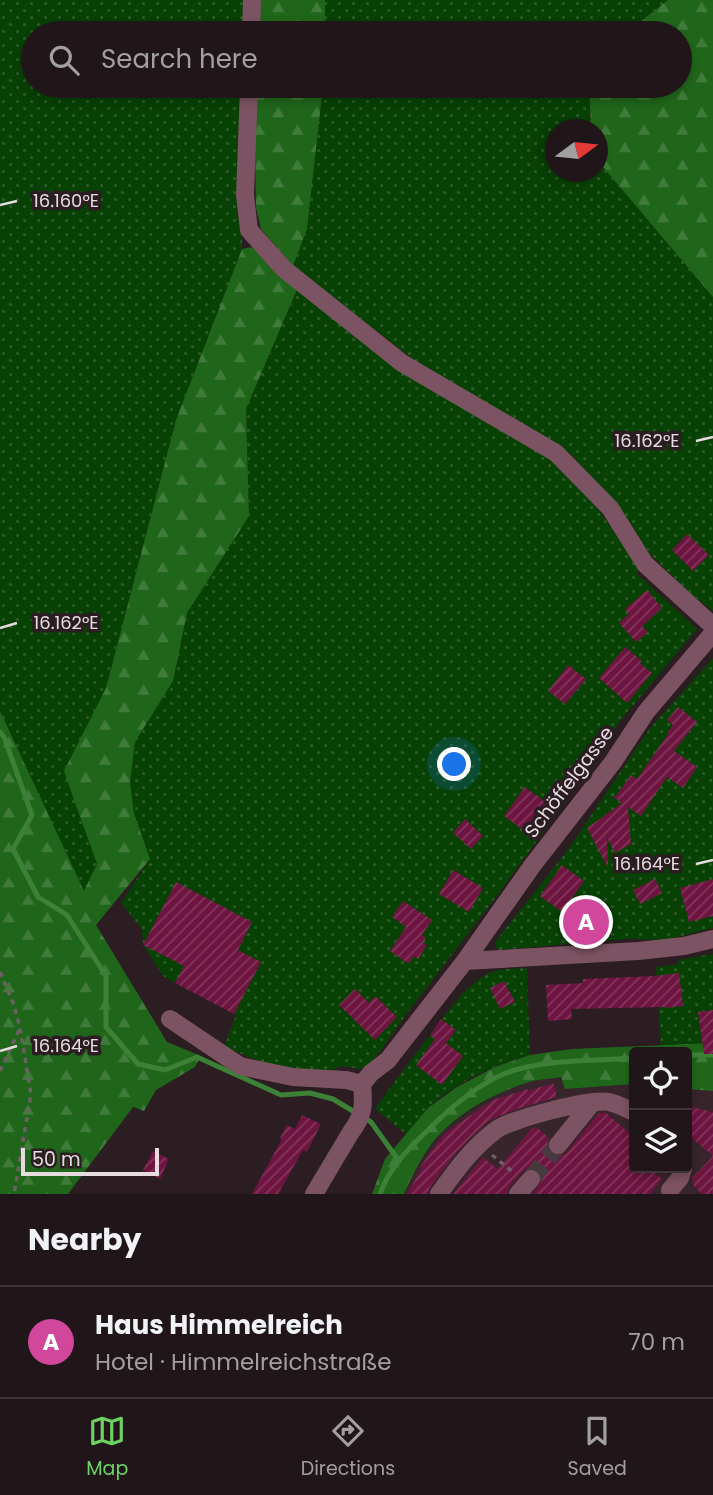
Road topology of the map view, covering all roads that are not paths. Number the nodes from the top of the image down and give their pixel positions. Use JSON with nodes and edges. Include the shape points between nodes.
{"nodes":[{"id":1,"x":252,"y":0,"type":"edge"},
{"id":2,"x":251,"y":21,"type":"edge"},
{"id":3,"x":249,"y":98,"type":"edge"},
{"id":4,"x":713,"y":626,"type":"edge"},
{"id":5,"x":713,"y":633,"type":"edge"},
{"id":6,"x":713,"y":939,"type":"edge"},
{"id":7,"x":464,"y":961,"type":"junction"},
{"id":8,"x":170,"y":1019,"type":"dead end"},
{"id":9,"x":362,"y":1084,"type":"junction"},
{"id":10,"x":592,"y":1103,"type":"junction"},
{"id":11,"x":629,"y":1110,"type":"edge"},
{"id":12,"x":558,"y":1145,"type":"tunnel mouth"},
{"id":13,"x":682,"y":1173,"type":"edge"},
{"id":14,"x":670,"y":1193,"type":"edge"},
{"id":15,"x":314,"y":1194,"type":"edge"},
{"id":16,"x":439,"y":1194,"type":"edge"}],
"edges":[{"from":1,"to":2,"type":"street"},
{"from":3,"to":4,"type":"street","via":[[245,195],[249,230],[284,269],[402,363],[556,453],[610,508],[645,564]]},
{"from":5,"to":7,"type":"street","name":"Schöffelgasse","via":[[646,712]]},
{"from":6,"to":7,"type":"street","via":[[638,951]]},
{"from":7,"to":9,"type":"street","name":"Schöffelgasse","via":[[388,1060]]},
{"from":8,"to":9,"type":"street","via":[[240,1066]]},
{"from":9,"to":15,"type":"street","via":[[360,1116]]},
{"from":10,"to":11,"type":"street","via":[[610,1102]]},
{"from":10,"to":12,"type":"street"},
{"from":10,"to":16,"type":"street","via":[[507,1123],[457,1168]]},
{"from":13,"to":14,"type":"street"}]}
